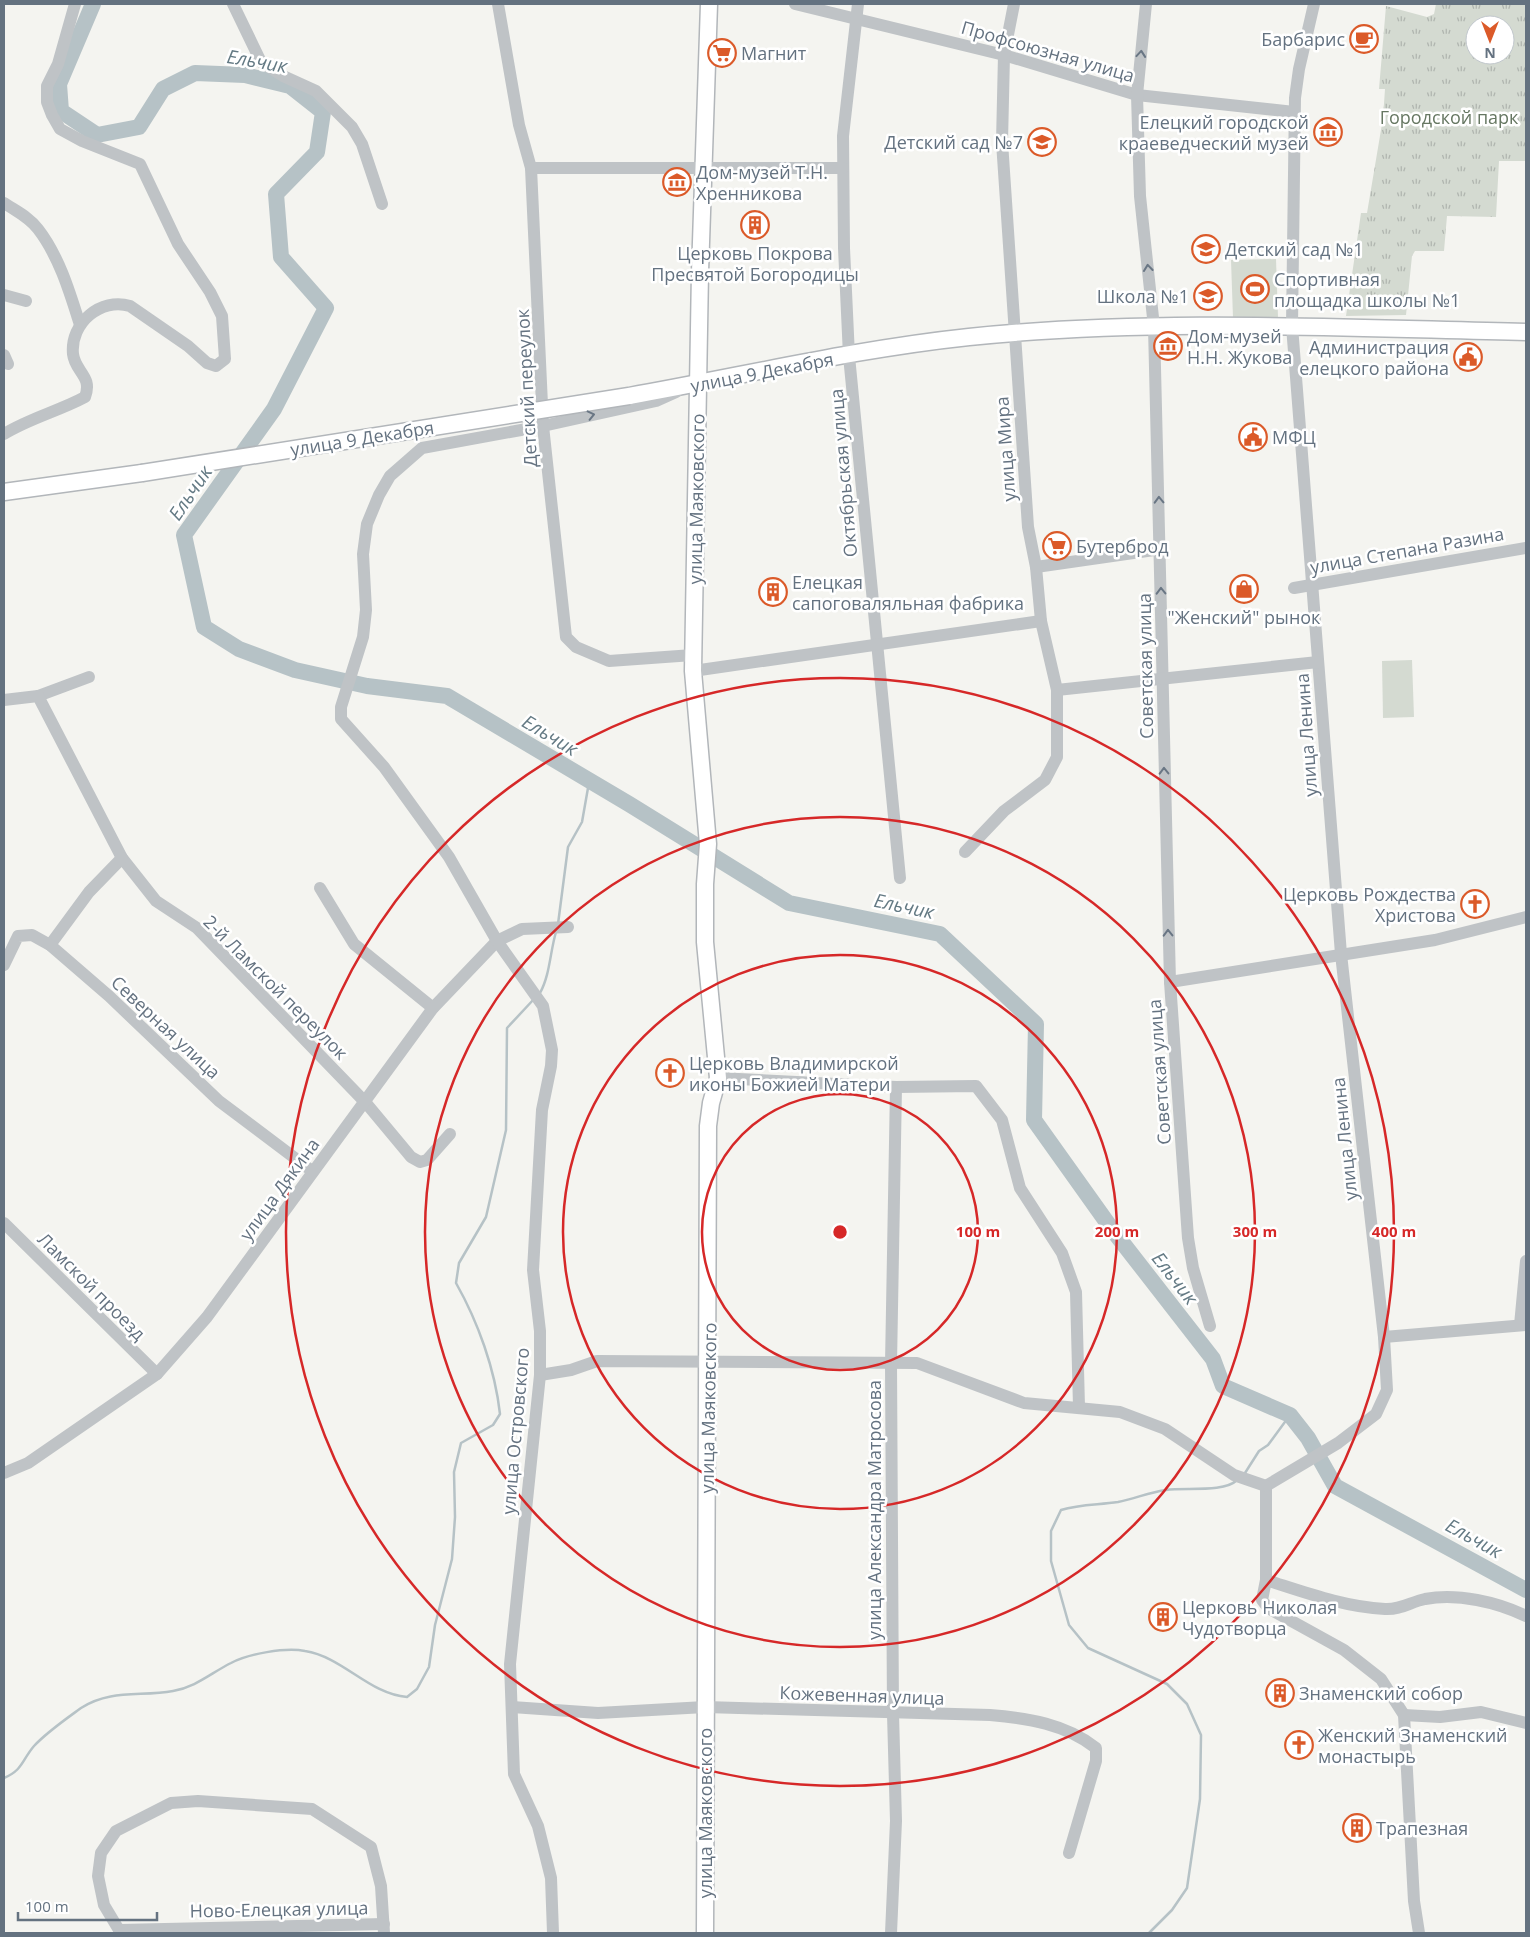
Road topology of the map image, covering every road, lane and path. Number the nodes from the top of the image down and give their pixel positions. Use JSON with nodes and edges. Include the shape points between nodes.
{"nodes":[{"id":1,"x":75,"y":4,"type":"edge"},
{"id":2,"x":234,"y":4,"type":"edge"},
{"id":3,"x":498,"y":4,"type":"edge"},
{"id":4,"x":709,"y":4,"type":"edge"},
{"id":5,"x":795,"y":4,"type":"edge"},
{"id":6,"x":858,"y":4,"type":"edge"},
{"id":7,"x":1014,"y":4,"type":"edge"},
{"id":8,"x":1146,"y":4,"type":"edge"},
{"id":9,"x":1314,"y":4,"type":"edge"},
{"id":10,"x":856,"y":17,"type":"junction"},
{"id":11,"x":1004,"y":55,"type":"junction"},
{"id":12,"x":1137,"y":95,"type":"junction"},
{"id":13,"x":1294,"y":112,"type":"junction"},
{"id":14,"x":531,"y":168,"type":"junction"},
{"id":15,"x":702,"y":168,"type":"junction"},
{"id":16,"x":843,"y":168,"type":"junction"},
{"id":17,"x":4,"y":203,"type":"edge"},
{"id":18,"x":382,"y":204,"type":"dead end"},
{"id":19,"x":4,"y":295,"type":"edge"},
{"id":20,"x":26,"y":301,"type":"dead end"},
{"id":21,"x":80,"y":325,"type":"junction"},
{"id":22,"x":1292,"y":326,"type":"junction"},
{"id":23,"x":1154,"y":328,"type":"junction"},
{"id":24,"x":1526,"y":332,"type":"edge"},
{"id":25,"x":1014,"y":333,"type":"junction"},
{"id":26,"x":849,"y":356,"type":"junction"},
{"id":27,"x":694,"y":385,"type":"junction"},
{"id":28,"x":543,"y":426,"type":"junction"},
{"id":29,"x":4,"y":434,"type":"edge"},
{"id":30,"x":4,"y":492,"type":"edge"},
{"id":31,"x":1526,"y":548,"type":"edge"},
{"id":32,"x":1161,"y":549,"type":"junction"},
{"id":33,"x":1036,"y":567,"type":"junction"},
{"id":34,"x":1313,"y":583,"type":"junction"},
{"id":35,"x":1294,"y":588,"type":"dead end"},
{"id":36,"x":1041,"y":621,"type":"junction"},
{"id":37,"x":876,"y":644,"type":"junction"},
{"id":38,"x":1318,"y":662,"type":"junction"},
{"id":39,"x":693,"y":663,"type":"junction"},
{"id":40,"x":90,"y":677,"type":"dead end"},
{"id":41,"x":1162,"y":680,"type":"junction"},
{"id":42,"x":1057,"y":690,"type":"junction"},
{"id":43,"x":38,"y":696,"type":"junction"},
{"id":44,"x":4,"y":700,"type":"edge"},
{"id":45,"x":965,"y":852,"type":"dead end"},
{"id":46,"x":122,"y":858,"type":"junction"},
{"id":47,"x":900,"y":878,"type":"dead end"},
{"id":48,"x":320,"y":888,"type":"dead end"},
{"id":49,"x":1526,"y":917,"type":"edge"},
{"id":50,"x":568,"y":927,"type":"dead end"},
{"id":51,"x":497,"y":941,"type":"junction"},
{"id":52,"x":50,"y":945,"type":"junction"},
{"id":53,"x":1340,"y":954,"type":"junction"},
{"id":54,"x":4,"y":965,"type":"edge"},
{"id":55,"x":1170,"y":982,"type":"junction"},
{"id":56,"x":433,"y":1008,"type":"junction"},
{"id":57,"x":718,"y":1078,"type":"junction"},
{"id":58,"x":896,"y":1087,"type":"junction"},
{"id":59,"x":366,"y":1103,"type":"junction"},
{"id":60,"x":450,"y":1134,"type":"dead end"},
{"id":61,"x":312,"y":1171,"type":"junction"},
{"id":62,"x":4,"y":1223,"type":"edge"},
{"id":63,"x":1526,"y":1261,"type":"edge"},
{"id":64,"x":1523,"y":1325,"type":"edge"},
{"id":65,"x":1210,"y":1326,"type":"dead end"},
{"id":66,"x":1384,"y":1337,"type":"junction"},
{"id":67,"x":709,"y":1363,"type":"junction"},
{"id":68,"x":890,"y":1364,"type":"junction"},
{"id":69,"x":157,"y":1374,"type":"junction"},
{"id":70,"x":540,"y":1375,"type":"junction"},
{"id":71,"x":1079,"y":1406,"type":"junction"},
{"id":72,"x":4,"y":1472,"type":"edge"},
{"id":73,"x":1266,"y":1486,"type":"junction"},
{"id":74,"x":1266,"y":1580,"type":"junction"},
{"id":75,"x":1526,"y":1616,"type":"edge"},
{"id":76,"x":512,"y":1707,"type":"junction"},
{"id":77,"x":705,"y":1707,"type":"junction"},
{"id":78,"x":893,"y":1714,"type":"junction"},
{"id":79,"x":1404,"y":1715,"type":"junction"},
{"id":80,"x":1526,"y":1723,"type":"edge"},
{"id":81,"x":1069,"y":1853,"type":"dead end"},
{"id":82,"x":384,"y":1929,"type":"edge"},
{"id":83,"x":119,"y":1932,"type":"edge"},
{"id":84,"x":554,"y":1933,"type":"edge"},
{"id":85,"x":705,"y":1933,"type":"edge"},
{"id":86,"x":891,"y":1933,"type":"edge"},
{"id":87,"x":1419,"y":1933,"type":"edge"}],
"edges":[{"from":1,"to":21,"type":"street","via":[[58,64],[47,86],[47,102],[52,114],[60,129],[140,164],[178,244],[222,316],[225,359],[216,366],[207,363],[153,321],[120,303],[90,313]]},
{"from":2,"to":18,"type":"street","via":[[261,62],[316,92],[352,127],[362,144]]},
{"from":3,"to":14,"type":"street","name":"Детский переулок","via":[[519,125]]},
{"from":4,"to":15,"type":"main road","name":"улица Маяковского"},
{"from":5,"to":10,"type":"street","name":"Профсоюзная улица"},
{"from":6,"to":10,"type":"street","name":"Октябрьская улица"},
{"from":7,"to":11,"type":"street","name":"улица Мира"},
{"from":12,"to":8,"type":"street","name":"Советская улица","one_way":true},
{"from":9,"to":13,"type":"street","name":"улица Ленина","via":[[1299,69]]},
{"from":10,"to":11,"type":"street","name":"Профсоюзная улица"},
{"from":10,"to":16,"type":"street","name":"Октябрьская улица","via":[[843,136]]},
{"from":11,"to":12,"type":"street","name":"Профсоюзная улица"},
{"from":11,"to":25,"type":"street","name":"улица Мира","via":[[1002,142]]},
{"from":12,"to":13,"type":"street","name":"Профсоюзная улица"},
{"from":23,"to":12,"type":"street","name":"Советская улица","one_way":true,"via":[[1140,196]]},
{"from":13,"to":22,"type":"street","name":"улица Ленина"},
{"from":14,"to":15,"type":"street"},
{"from":14,"to":28,"type":"street","name":"Детский переулок"},
{"from":15,"to":16,"type":"street"},
{"from":15,"to":27,"type":"main road","name":"улица Маяковского"},
{"from":16,"to":26,"type":"street","name":"Октябрьская улица"},
{"from":17,"to":21,"type":"street","via":[[38,229],[69,291]]},
{"from":19,"to":20,"type":"street"},
{"from":21,"to":29,"type":"street","via":[[73,357],[87,382],[85,396]]},
{"from":22,"to":23,"type":"main road","name":"улица 9 Декабря"},
{"from":22,"to":24,"type":"main road","name":"улица 9 Декабря"},
{"from":22,"to":34,"type":"street","name":"улица Ленина"},
{"from":23,"to":25,"type":"main road","name":"улица 9 Декабря"},
{"from":32,"to":23,"type":"street","name":"Советская улица","one_way":true},
{"from":25,"to":26,"type":"main road","name":"улица 9 Декабря"},
{"from":25,"to":33,"type":"street","name":"улица Мира","via":[[1028,527]]},
{"from":26,"to":27,"type":"main road","name":"улица 9 Декабря"},
{"from":26,"to":37,"type":"street","name":"Октябрьская улица"},
{"from":28,"to":27,"type":"street","name":"улица Островского","one_way":true,"via":[[656,401]]},
{"from":27,"to":30,"type":"main road","name":"улица 9 Декабря","bridge":true},
{"from":27,"to":39,"type":"main road","name":"улица Маяковского"},
{"from":28,"to":39,"type":"street","name":"Детский переулок","via":[[566,637],[576,647],[609,661]]},
{"from":28,"to":51,"type":"street","name":"улица Островского","via":[[422,448],[390,476],[367,524],[363,554],[364,637],[341,707],[342,720],[384,767],[449,857]]},
{"from":31,"to":34,"type":"street","name":"улица Степана Разина"},
{"from":32,"to":33,"type":"street"},
{"from":41,"to":32,"type":"street","name":"Советская улица","one_way":true},
{"from":33,"to":36,"type":"street","name":"улица Мира"},
{"from":34,"to":35,"type":"street","name":"улица Степана Разина"},
{"from":34,"to":38,"type":"street","name":"улица Ленина"},
{"from":36,"to":37,"type":"street"},
{"from":36,"to":42,"type":"street","name":"улица Мира"},
{"from":37,"to":39,"type":"street","via":[[738,666]]},
{"from":37,"to":47,"type":"street","name":"Октябрьская улица"},
{"from":38,"to":41,"type":"street"},
{"from":38,"to":53,"type":"street","name":"улица Ленина"},
{"from":39,"to":57,"type":"main road","name":"улица Маяковского","via":[[708,844],[704,884],[706,942]]},
{"from":40,"to":43,"type":"street"},
{"from":41,"to":42,"type":"street"},
{"from":55,"to":41,"type":"street","name":"Советская улица","one_way":true},
{"from":42,"to":45,"type":"street","name":"улица Мира","via":[[1057,757],[1045,780],[1004,811]]},
{"from":43,"to":44,"type":"street"},
{"from":43,"to":46,"type":"street","name":"2-й Ламской переулок"},
{"from":46,"to":52,"type":"street","via":[[89,892]]},
{"from":46,"to":59,"type":"street","name":"2-й Ламской переулок","via":[[156,900],[197,928]]},
{"from":48,"to":56,"type":"street","via":[[354,944]]},
{"from":49,"to":53,"type":"street","via":[[1435,940]]},
{"from":50,"to":51,"type":"street","name":"улица Дякина","via":[[522,930]]},
{"from":51,"to":56,"type":"street","name":"улица Дякина"},
{"from":51,"to":70,"type":"street","name":"улица Островского","via":[[543,1006],[552,1050],[542,1110],[533,1270],[540,1331]]},
{"from":52,"to":54,"type":"street","name":"Северная улица","via":[[32,935],[18,936]]},
{"from":52,"to":61,"type":"street","name":"Северная улица","via":[[109,996],[219,1101]]},
{"from":53,"to":55,"type":"street"},
{"from":53,"to":66,"type":"street","name":"улица Ленина"},
{"from":55,"to":65,"type":"street","name":"Советская улица","via":[[1188,1238]]},
{"from":56,"to":59,"type":"street","name":"улица Дякина"},
{"from":57,"to":58,"type":"street"},
{"from":57,"to":67,"type":"main road","name":"улица Маяковского","via":[[708,1126]]},
{"from":58,"to":68,"type":"street","name":"улица Александра Матросова"},
{"from":58,"to":71,"type":"street","via":[[976,1086],[1002,1120],[1020,1188],[1062,1253],[1076,1292]]},
{"from":59,"to":60,"type":"street","name":"2-й Ламской переулок","via":[[411,1157],[420,1162],[427,1160]]},
{"from":59,"to":61,"type":"street","name":"улица Дякина"},
{"from":61,"to":69,"type":"street","name":"улица Дякина","via":[[207,1317]]},
{"from":62,"to":69,"type":"street","name":"Ламской проезд"},
{"from":63,"to":64,"type":"street"},
{"from":64,"to":66,"type":"street"},
{"from":66,"to":73,"type":"street","name":"улица Ленина","via":[[1387,1390],[1376,1414],[1338,1443]]},
{"from":67,"to":68,"type":"street"},
{"from":67,"to":70,"type":"street","via":[[596,1361],[571,1370]]},
{"from":67,"to":77,"type":"main road","name":"улица Маяковского"},
{"from":68,"to":71,"type":"street","via":[[917,1363],[1024,1403]]},
{"from":68,"to":78,"type":"street","name":"улица Александра Матросова"},
{"from":69,"to":72,"type":"street","name":"улица Дякина","via":[[28,1463]]},
{"from":70,"to":76,"type":"street","name":"улица Островского","via":[[510,1664]]},
{"from":71,"to":73,"type":"street","via":[[1120,1412],[1165,1429],[1234,1475]]},
{"from":73,"to":74,"type":"street"},
{"from":74,"to":75,"type":"street","via":[[1361,1606],[1395,1609],[1428,1599],[1454,1598],[1492,1603]]},
{"from":74,"to":79,"type":"street","via":[[1262,1600],[1268,1608],[1344,1650],[1382,1679]]},
{"from":76,"to":77,"type":"street","name":"Кожевенная улица","via":[[598,1713]]},
{"from":76,"to":84,"type":"street","name":"улица Островского","via":[[514,1774],[538,1826],[551,1878]]},
{"from":77,"to":78,"type":"street","name":"Кожевенная улица"},
{"from":77,"to":85,"type":"main road","name":"улица Маяковского"},
{"from":78,"to":81,"type":"street","name":"Кожевенная улица","via":[[990,1715],[1027,1720],[1055,1726],[1089,1742],[1096,1748],[1096,1761]]},
{"from":78,"to":86,"type":"street","name":"улица Александра Матросова","via":[[896,1821]]},
{"from":79,"to":80,"type":"street","via":[[1440,1717],[1481,1712]]},
{"from":79,"to":87,"type":"street","via":[[1414,1901]]},
{"from":82,"to":83,"type":"street","name":"Ново-Елецкая улица"},
{"from":82,"to":83,"type":"street","via":[[382,1886],[371,1847],[312,1809],[198,1801],[171,1803],[153,1810],[116,1832],[101,1854],[98,1876],[102,1895]]}]}
